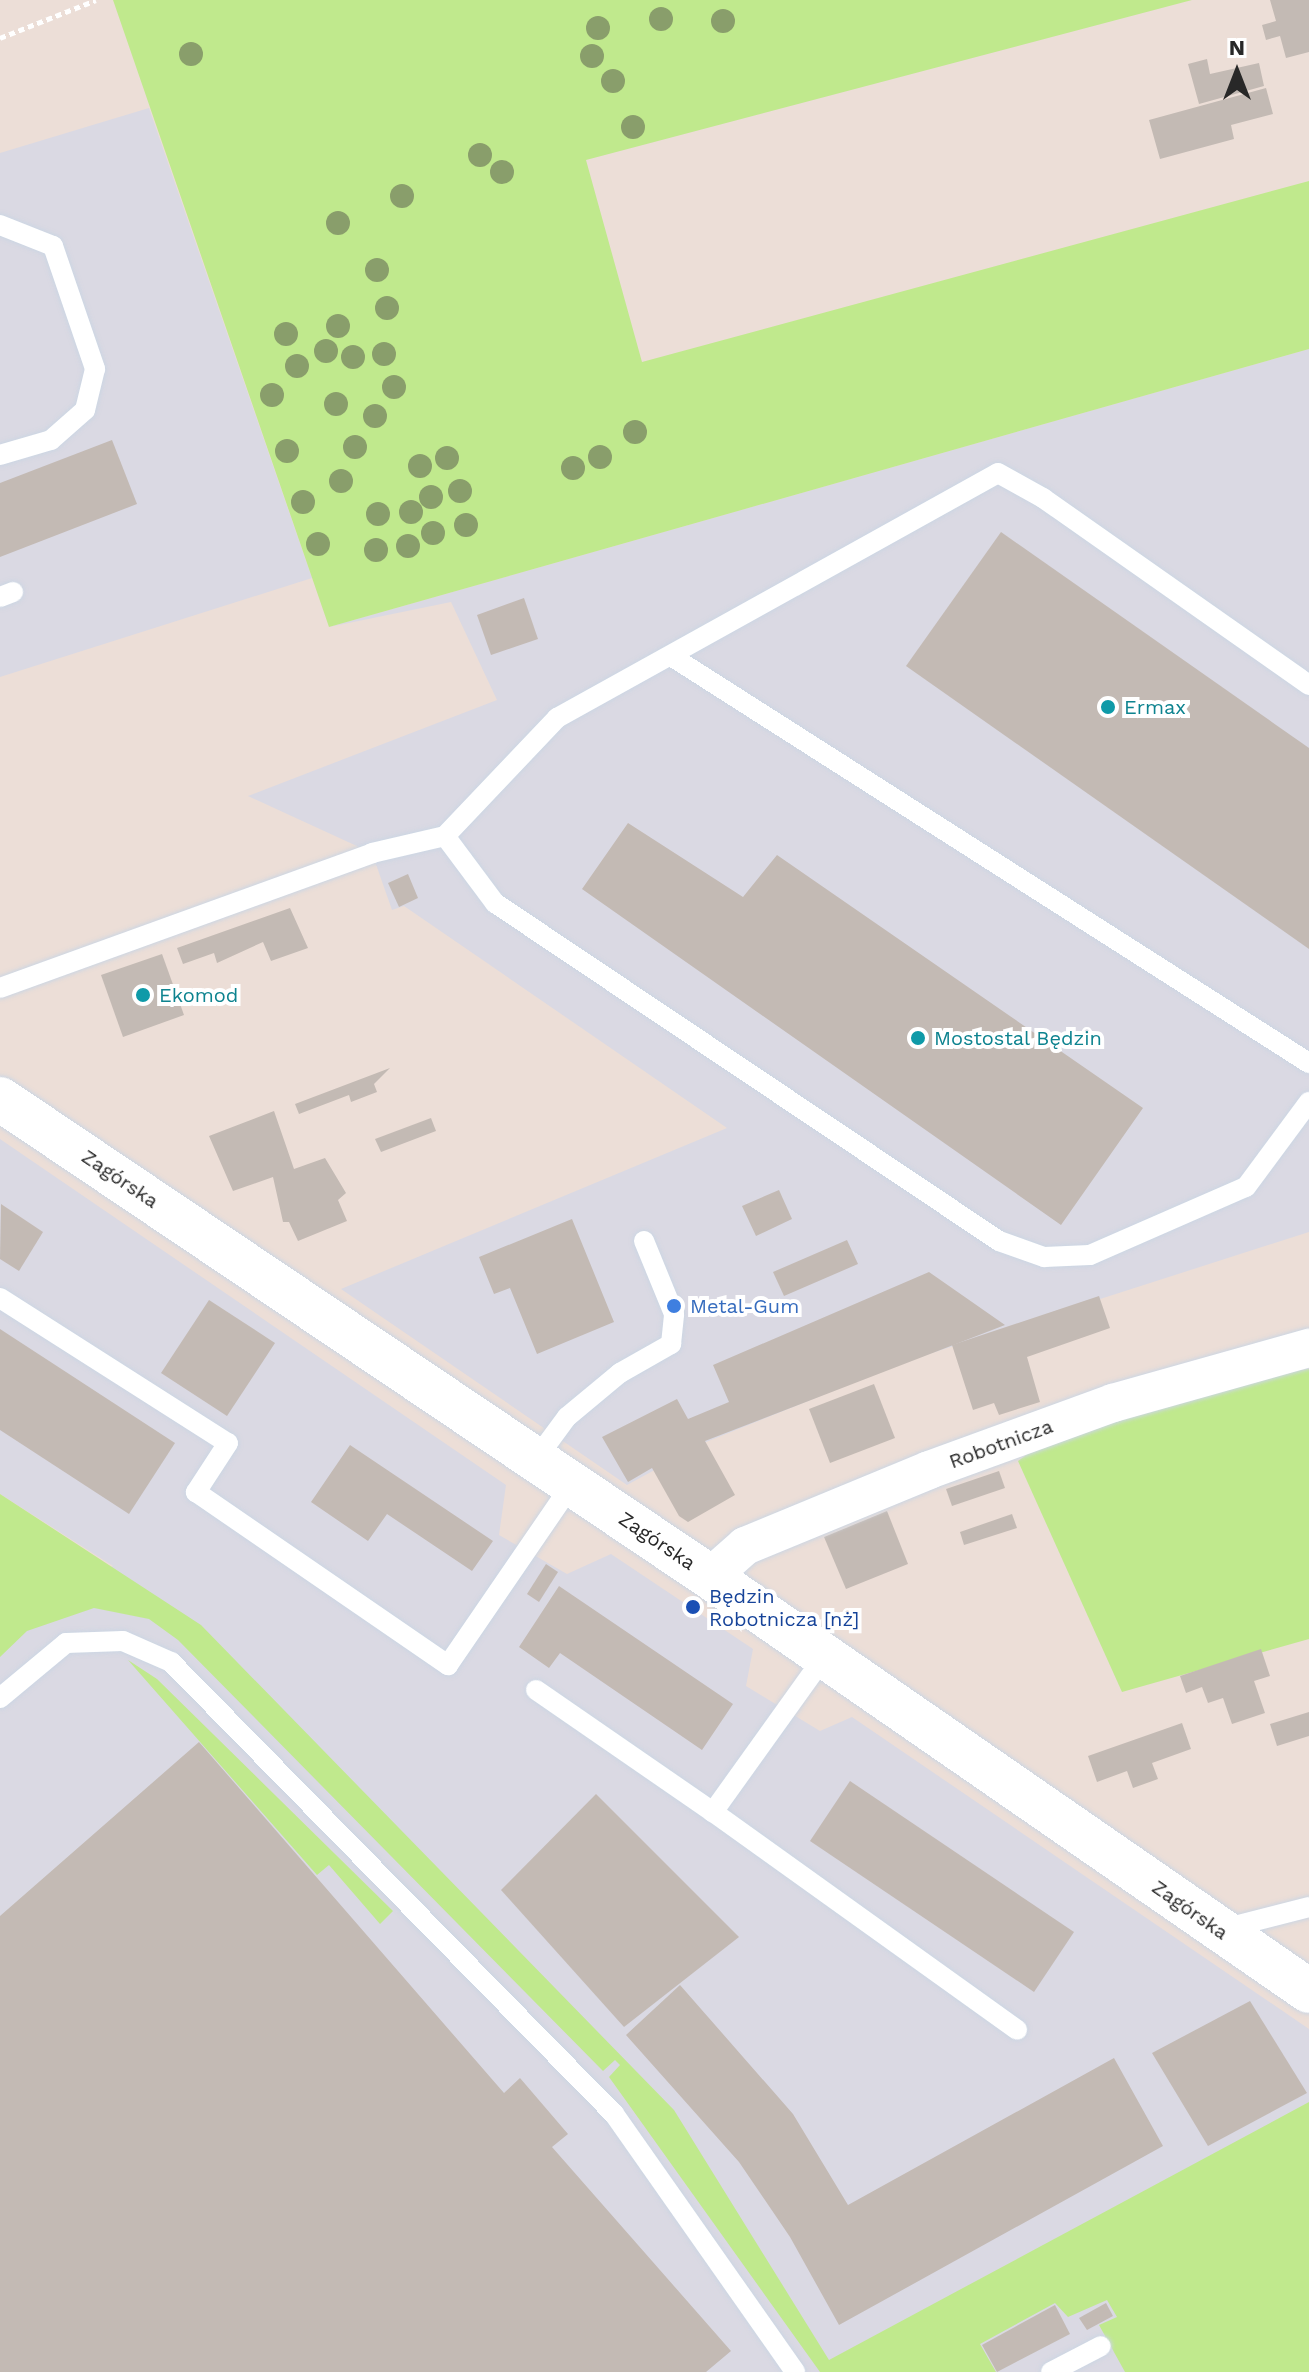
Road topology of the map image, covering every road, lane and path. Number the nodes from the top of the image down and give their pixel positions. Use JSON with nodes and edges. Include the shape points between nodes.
{"nodes":[{"id":1,"x":96,"y":0,"type":"edge"},
{"id":2,"x":0,"y":38,"type":"edge"},
{"id":3,"x":0,"y":225,"type":"edge"},
{"id":4,"x":0,"y":455,"type":"edge"},
{"id":5,"x":671,"y":656,"type":"junction"},
{"id":6,"x":1309,"y":685,"type":"edge"},
{"id":7,"x":445,"y":836,"type":"junction"},
{"id":8,"x":0,"y":988,"type":"edge"},
{"id":9,"x":1309,"y":1063,"type":"edge"},
{"id":10,"x":0,"y":1099,"type":"edge"},
{"id":11,"x":1309,"y":1102,"type":"edge"},
{"id":12,"x":644,"y":1241,"type":"dead end"},
{"id":13,"x":0,"y":1298,"type":"edge"},
{"id":14,"x":1309,"y":1348,"type":"edge"},
{"id":15,"x":536,"y":1459,"type":"junction"},
{"id":16,"x":572,"y":1484,"type":"junction"},
{"id":17,"x":710,"y":1577,"type":"junction"},
{"id":18,"x":824,"y":1657,"type":"junction"},
{"id":19,"x":536,"y":1690,"type":"dead end"},
{"id":20,"x":0,"y":1698,"type":"edge"},
{"id":21,"x":713,"y":1812,"type":"junction"},
{"id":22,"x":1309,"y":1907,"type":"edge"},
{"id":23,"x":1219,"y":1930,"type":"junction"},
{"id":24,"x":1303,"y":1978,"type":"edge"},
{"id":25,"x":1017,"y":2030,"type":"dead end"},
{"id":26,"x":1101,"y":2346,"type":"dead end"},
{"id":27,"x":795,"y":2372,"type":"edge"},
{"id":28,"x":1051,"y":2372,"type":"edge"}],
"edges":[{"from":1,"to":2,"type":"path"},
{"from":3,"to":4,"type":"lane","via":[[53,246],[95,369],[85,410],[51,440]]},
{"from":5,"to":6,"type":"lane","via":[[998,473],[1043,498]]},
{"from":5,"to":7,"type":"lane","via":[[557,718]]},
{"from":5,"to":9,"type":"lane"},
{"from":7,"to":8,"type":"lane","via":[[372,853]]},
{"from":7,"to":11,"type":"lane","via":[[495,903],[999,1241],[1044,1257],[1090,1255],[1246,1187]]},
{"from":10,"to":15,"type":"street","name":"Zagórska"},
{"from":12,"to":15,"type":"lane","via":[[674,1314],[671,1344],[620,1373],[567,1417]]},
{"from":13,"to":16,"type":"lane","via":[[228,1443],[196,1492],[448,1665]]},
{"from":14,"to":17,"type":"street","name":"Robotnicza","via":[[1113,1403],[929,1470],[745,1546]]},
{"from":15,"to":16,"type":"street","name":"Zagórska"},
{"from":16,"to":17,"type":"street","name":"Zagórska"},
{"from":17,"to":18,"type":"street","name":"Zagórska"},
{"from":18,"to":21,"type":"lane"},
{"from":18,"to":23,"type":"street","name":"Zagórska"},
{"from":19,"to":21,"type":"lane"},
{"from":20,"to":27,"type":"lane","via":[[66,1643],[123,1641],[171,1662],[614,2114]]},
{"from":21,"to":25,"type":"lane"},
{"from":22,"to":23,"type":"lane"},
{"from":23,"to":24,"type":"street","name":"Zagórska"},
{"from":26,"to":28,"type":"lane"}]}
